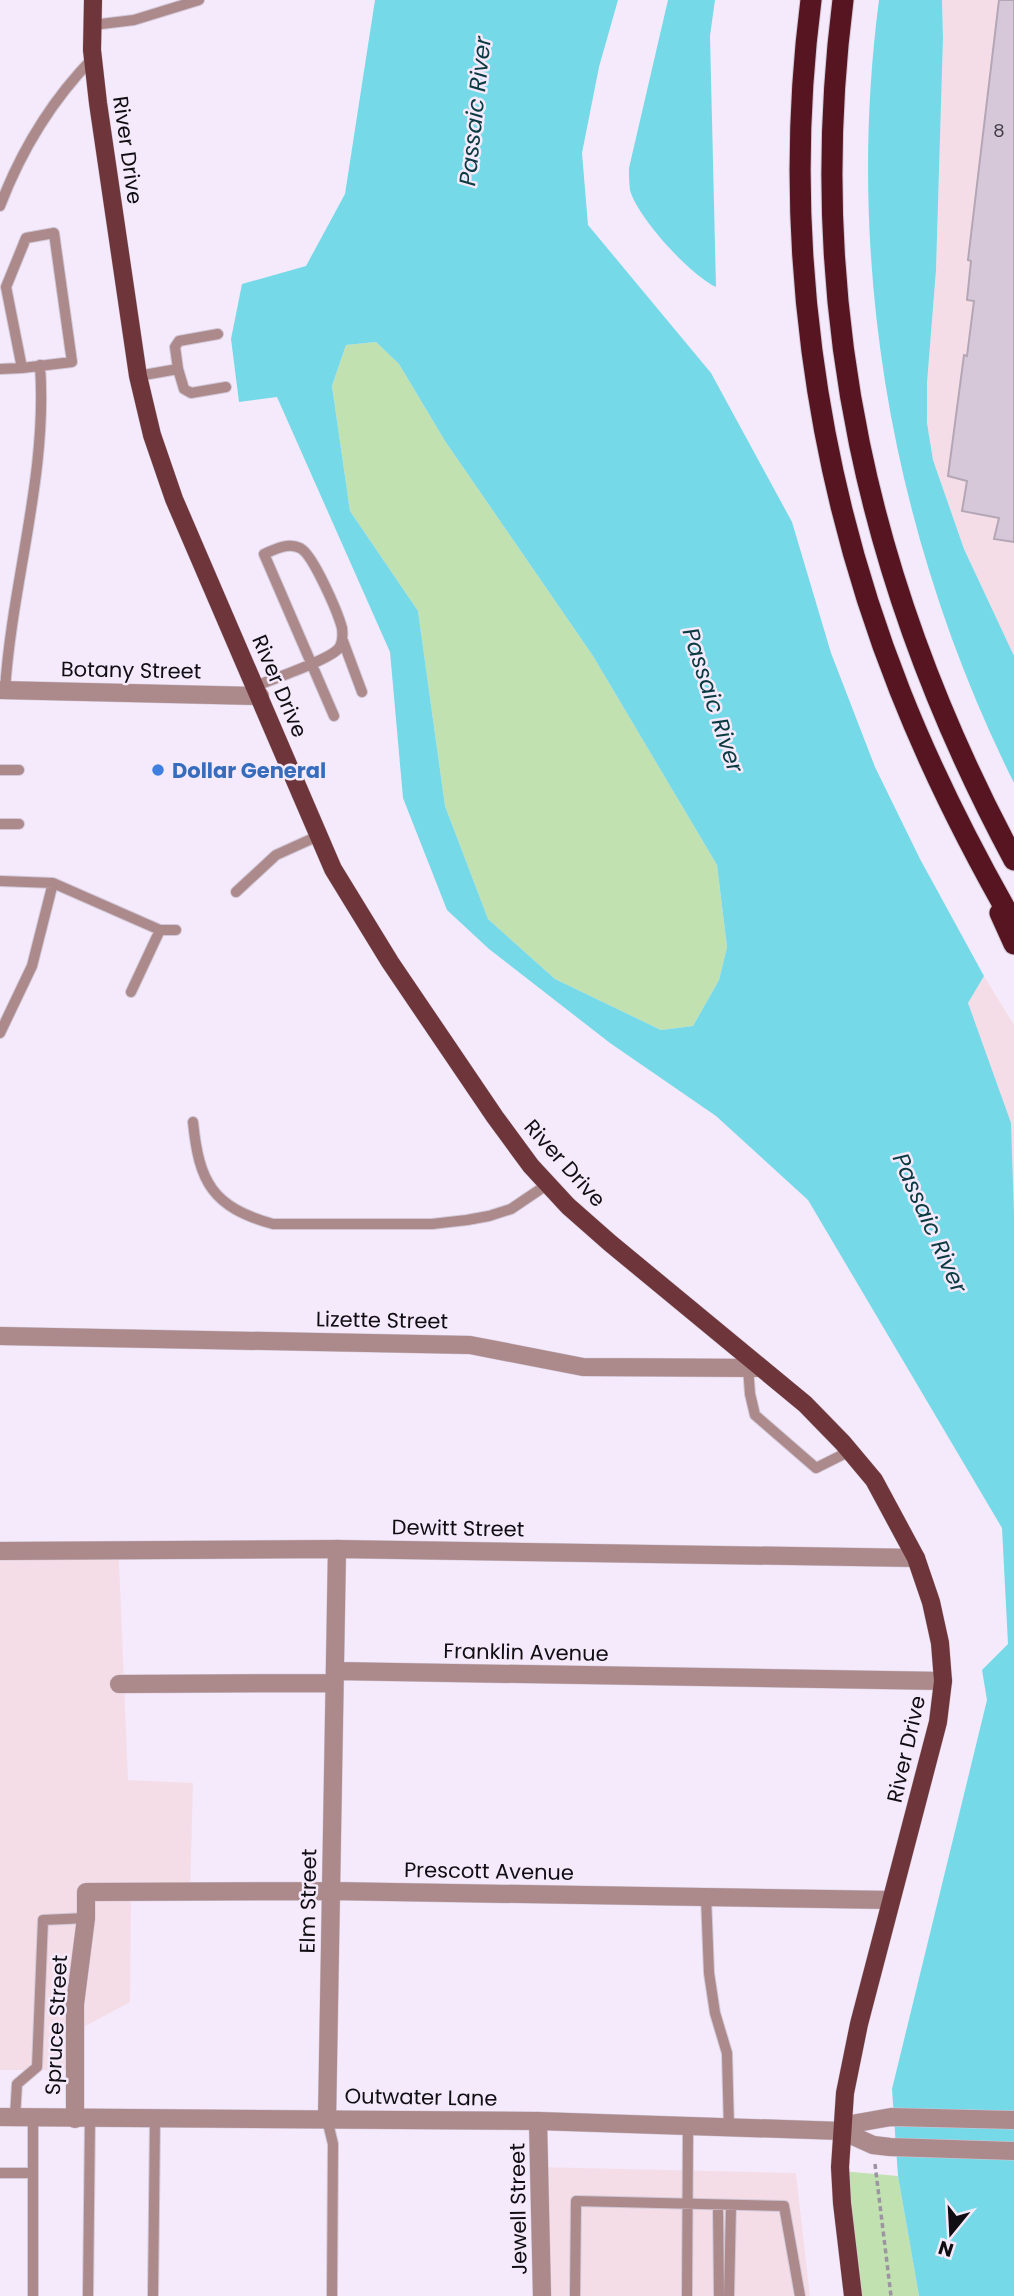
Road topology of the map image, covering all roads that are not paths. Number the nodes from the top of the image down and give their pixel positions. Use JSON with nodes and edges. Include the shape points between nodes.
{"nodes":[{"id":1,"x":93,"y":0,"type":"edge"},
{"id":2,"x":199,"y":0,"type":"edge"},
{"id":3,"x":811,"y":0,"type":"edge"},
{"id":4,"x":843,"y":0,"type":"edge"},
{"id":5,"x":93,"y":25,"type":"junction"},
{"id":6,"x":93,"y":58,"type":"junction"},
{"id":7,"x":0,"y":206,"type":"edge"},
{"id":8,"x":218,"y":334,"type":"dead end"},
{"id":9,"x":40,"y":365,"type":"junction"},
{"id":10,"x":22,"y":368,"type":"junction"},
{"id":11,"x":0,"y":369,"type":"edge"},
{"id":12,"x":178,"y":369,"type":"junction"},
{"id":13,"x":138,"y":376,"type":"junction"},
{"id":14,"x":226,"y":387,"type":"dead end"},
{"id":15,"x":343,"y":641,"type":"junction"},
{"id":16,"x":310,"y":663,"type":"junction"},
{"id":17,"x":3,"y":690,"type":"edge"},
{"id":18,"x":258,"y":691,"type":"junction"},
{"id":19,"x":362,"y":692,"type":"dead end"},
{"id":20,"x":334,"y":716,"type":"dead end"},
{"id":21,"x":0,"y":771,"type":"edge"},
{"id":22,"x":19,"y":771,"type":"dead end"},
{"id":23,"x":0,"y":824,"type":"edge"},
{"id":24,"x":19,"y":824,"type":"dead end"},
{"id":25,"x":996,"y":827,"type":"junction"},
{"id":26,"x":318,"y":836,"type":"junction"},
{"id":27,"x":968,"y":841,"type":"junction"},
{"id":28,"x":1014,"y":852,"type":"edge"},
{"id":29,"x":1014,"y":860,"type":"edge"},
{"id":30,"x":0,"y":881,"type":"edge"},
{"id":31,"x":53,"y":883,"type":"junction"},
{"id":32,"x":236,"y":891,"type":"dead end"},
{"id":33,"x":1014,"y":924,"type":"edge"},
{"id":34,"x":160,"y":930,"type":"junction"},
{"id":35,"x":176,"y":930,"type":"dead end"},
{"id":36,"x":1014,"y":944,"type":"edge"},
{"id":37,"x":131,"y":992,"type":"dead end"},
{"id":38,"x":0,"y":1033,"type":"edge"},
{"id":39,"x":193,"y":1122,"type":"dead end"},
{"id":40,"x":548,"y":1184,"type":"junction"},
{"id":41,"x":0,"y":1336,"type":"edge"},
{"id":42,"x":754,"y":1368,"type":"junction"},
{"id":43,"x":850,"y":1451,"type":"junction"},
{"id":44,"x":337,"y":1549,"type":"junction"},
{"id":45,"x":0,"y":1551,"type":"edge"},
{"id":46,"x":916,"y":1558,"type":"junction"},
{"id":47,"x":335,"y":1677,"type":"junction"},
{"id":48,"x":943,"y":1681,"type":"junction"},
{"id":49,"x":119,"y":1684,"type":"dead end"},
{"id":50,"x":331,"y":1891,"type":"junction"},
{"id":51,"x":86,"y":1892,"type":"joint"},
{"id":52,"x":706,"y":1897,"type":"junction"},
{"id":53,"x":891,"y":1899,"type":"junction"},
{"id":54,"x":86,"y":1918,"type":"junction"},
{"id":55,"x":16,"y":2117,"type":"edge"},
{"id":56,"x":82,"y":2118,"type":"junction"},
{"id":57,"x":155,"y":2119,"type":"junction"},
{"id":58,"x":327,"y":2119,"type":"junction"},
{"id":59,"x":1014,"y":2120,"type":"edge"},
{"id":60,"x":538,"y":2121,"type":"junction"},
{"id":61,"x":688,"y":2127,"type":"junction"},
{"id":62,"x":729,"y":2129,"type":"junction"},
{"id":63,"x":842,"y":2132,"type":"junction"},
{"id":64,"x":1014,"y":2151,"type":"edge"},
{"id":65,"x":0,"y":2173,"type":"edge"},
{"id":66,"x":32,"y":2173,"type":"junction"},
{"id":67,"x":688,"y":2204,"type":"junction"},
{"id":68,"x":718,"y":2206,"type":"junction"},
{"id":69,"x":731,"y":2206,"type":"junction"},
{"id":70,"x":33,"y":2296,"type":"edge"},
{"id":71,"x":88,"y":2296,"type":"edge"},
{"id":72,"x":153,"y":2296,"type":"edge"},
{"id":73,"x":332,"y":2296,"type":"edge"},
{"id":74,"x":542,"y":2296,"type":"edge"},
{"id":75,"x":575,"y":2296,"type":"edge"},
{"id":76,"x":687,"y":2296,"type":"edge"},
{"id":77,"x":719,"y":2296,"type":"edge"},
{"id":78,"x":729,"y":2296,"type":"edge"},
{"id":79,"x":800,"y":2296,"type":"edge"},
{"id":80,"x":853,"y":2296,"type":"edge"}],
"edges":[{"from":1,"to":5,"type":"main road","name":"River Drive"},
{"from":2,"to":5,"type":"lane","via":[[134,20]]},
{"from":3,"to":27,"type":"highway","via":[[802,117],[802,224],[825,434],[849,537],[880,637],[920,740]]},
{"from":4,"to":25,"type":"highway","via":[[833,118],[833,223],[841,326],[856,428],[879,529],[909,627],[948,727]]},
{"from":5,"to":6,"type":"main road","name":"River Drive"},
{"from":6,"to":7,"type":"lane","via":[[46,116]]},
{"from":6,"to":13,"type":"main road","name":"River Drive"},
{"from":8,"to":12,"type":"lane","via":[[179,341],[175,347]]},
{"from":9,"to":10,"type":"lane"},
{"from":9,"to":10,"type":"lane","via":[[72,362],[54,233],[26,238],[6,287]]},
{"from":9,"to":17,"type":"lane","via":[[40,446]]},
{"from":10,"to":11,"type":"lane"},
{"from":12,"to":13,"type":"lane"},
{"from":12,"to":14,"type":"lane","via":[[184,389],[191,393]]},
{"from":13,"to":18,"type":"main road","name":"River Drive","via":[[174,499]]},
{"from":15,"to":16,"type":"lane","via":[[337,652]]},
{"from":15,"to":16,"type":"lane","via":[[342,628],[309,555],[299,547],[286,546],[264,554]]},
{"from":15,"to":19,"type":"lane"},
{"from":16,"to":18,"type":"lane"},
{"from":16,"to":20,"type":"lane"},
{"from":17,"to":18,"type":"street","name":"Botany Street"},
{"from":18,"to":26,"type":"main road","name":"River Drive"},
{"from":21,"to":22,"type":"lane"},
{"from":23,"to":24,"type":"lane"},
{"from":25,"to":28,"type":"highway"},
{"from":25,"to":29,"type":"highway"},
{"from":26,"to":32,"type":"lane","via":[[276,855]]},
{"from":26,"to":40,"type":"main road","name":"River Drive","via":[[390,962],[495,1118]]},
{"from":27,"to":33,"type":"highway"},
{"from":27,"to":36,"type":"highway"},
{"from":30,"to":31,"type":"lane"},
{"from":31,"to":34,"type":"lane"},
{"from":31,"to":38,"type":"lane","via":[[32,966]]},
{"from":34,"to":35,"type":"lane"},
{"from":34,"to":37,"type":"lane"},
{"from":39,"to":40,"type":"lane","via":[[197,1157],[208,1186],[249,1218],[272,1224],[467,1220],[511,1209]]},
{"from":40,"to":42,"type":"main road","name":"River Drive"},
{"from":41,"to":42,"type":"street","name":"Lizette Street","via":[[470,1345],[583,1367]]},
{"from":42,"to":43,"type":"main road","name":"River Drive","via":[[805,1404]]},
{"from":42,"to":43,"type":"lane","via":[[750,1394],[755,1415],[816,1468]]},
{"from":43,"to":46,"type":"main road","name":"River Drive","via":[[874,1480]]},
{"from":44,"to":45,"type":"street","name":"Dewitt Street"},
{"from":44,"to":46,"type":"street","name":"Dewitt Street"},
{"from":44,"to":47,"type":"street","name":"Elm Street"},
{"from":46,"to":48,"type":"main road","name":"River Drive","via":[[940,1643]]},
{"from":47,"to":48,"type":"street","name":"Franklin Avenue"},
{"from":47,"to":49,"type":"street","name":"Franklin Avenue"},
{"from":47,"to":50,"type":"street","name":"Elm Street"},
{"from":48,"to":53,"type":"main road","name":"River Drive","via":[[929,1764]]},
{"from":50,"to":51,"type":"street","name":"Prescott Avenue"},
{"from":50,"to":52,"type":"street","name":"Prescott Avenue"},
{"from":50,"to":58,"type":"street","name":"Elm Street"},
{"from":51,"to":54,"type":"street","name":"Spruce Street"},
{"from":52,"to":53,"type":"street","name":"Prescott Avenue"},
{"from":52,"to":62,"type":"lane","via":[[709,1973],[727,2053]]},
{"from":53,"to":63,"type":"main road","name":"River Drive","via":[[852,2058]]},
{"from":54,"to":55,"type":"lane","via":[[43,1920],[37,2067],[17,2084]]},
{"from":54,"to":56,"type":"street","name":"Spruce Street","via":[[75,2004]]},
{"from":55,"to":56,"type":"street","name":"Outwater Lane"},
{"from":55,"to":66,"type":"lane"},
{"from":56,"to":57,"type":"street","name":"Outwater Lane"},
{"from":56,"to":71,"type":"lane"},
{"from":57,"to":58,"type":"street","name":"Outwater Lane"},
{"from":57,"to":72,"type":"lane"},
{"from":58,"to":60,"type":"street","name":"Outwater Lane"},
{"from":58,"to":73,"type":"lane","via":[[333,2144]]},
{"from":59,"to":63,"type":"street","name":"Outwater Lane","via":[[891,2117],[857,2123]]},
{"from":60,"to":61,"type":"street","name":"Outwater Lane"},
{"from":60,"to":74,"type":"street","name":"Jewell Street"},
{"from":61,"to":62,"type":"street","name":"Outwater Lane"},
{"from":61,"to":67,"type":"lane"},
{"from":62,"to":63,"type":"street","name":"Outwater Lane"},
{"from":63,"to":64,"type":"street","name":"Outwater Lane","via":[[882,2146]]},
{"from":63,"to":80,"type":"main road","name":"River Drive","via":[[842,2203]]},
{"from":65,"to":66,"type":"lane"},
{"from":66,"to":70,"type":"lane"},
{"from":67,"to":68,"type":"lane"},
{"from":67,"to":75,"type":"lane","via":[[576,2201]]},
{"from":67,"to":76,"type":"lane"},
{"from":68,"to":69,"type":"lane"},
{"from":68,"to":77,"type":"lane"},
{"from":69,"to":78,"type":"lane"},
{"from":69,"to":79,"type":"lane","via":[[784,2206]]}]}
